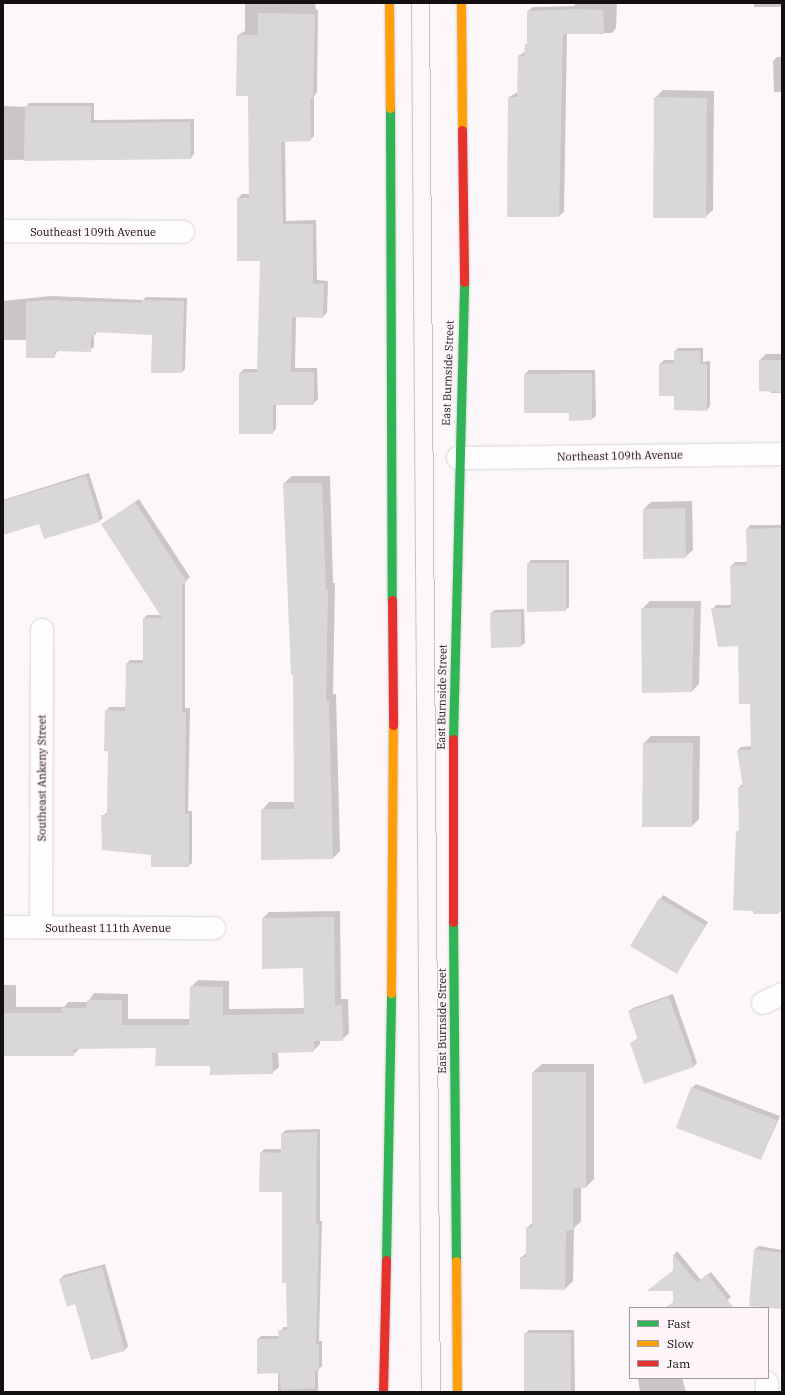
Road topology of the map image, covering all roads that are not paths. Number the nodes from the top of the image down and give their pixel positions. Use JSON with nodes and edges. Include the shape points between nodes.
{"nodes":[{"id":1,"x":389,"y":3,"type":"edge"},
{"id":2,"x":461,"y":3,"type":"edge"},
{"id":3,"x":3,"y":231,"type":"edge"},
{"id":4,"x":183,"y":232,"type":"dead end"},
{"id":5,"x":782,"y":454,"type":"edge"},
{"id":6,"x":458,"y":458,"type":"junction"},
{"id":7,"x":42,"y":630,"type":"dead end"},
{"id":8,"x":3,"y":927,"type":"edge"},
{"id":9,"x":41,"y":927,"type":"junction"},
{"id":10,"x":214,"y":928,"type":"dead end"},
{"id":11,"x":782,"y":994,"type":"edge"},
{"id":12,"x":762,"y":1002,"type":"dead end"},
{"id":13,"x":383,"y":1392,"type":"edge"},
{"id":14,"x":457,"y":1392,"type":"edge"}],
"edges":[{"from":1,"to":13,"type":"street","via":[[394,868]]},
{"from":2,"to":6,"type":"street","name":"East Burnside Street","via":[[464,272]]},
{"from":3,"to":4,"type":"street","name":"Southeast 109th Avenue"},
{"from":5,"to":6,"type":"street","name":"Northeast 109th Avenue"},
{"from":6,"to":14,"type":"street","name":"East Burnside Street","via":[[452,783]]},
{"from":7,"to":9,"type":"street","name":"Southeast Ankeny Street"},
{"from":8,"to":9,"type":"street","name":"Southeast 111th Avenue"},
{"from":9,"to":10,"type":"street","name":"Southeast 111th Avenue"},
{"from":11,"to":12,"type":"street"}]}
